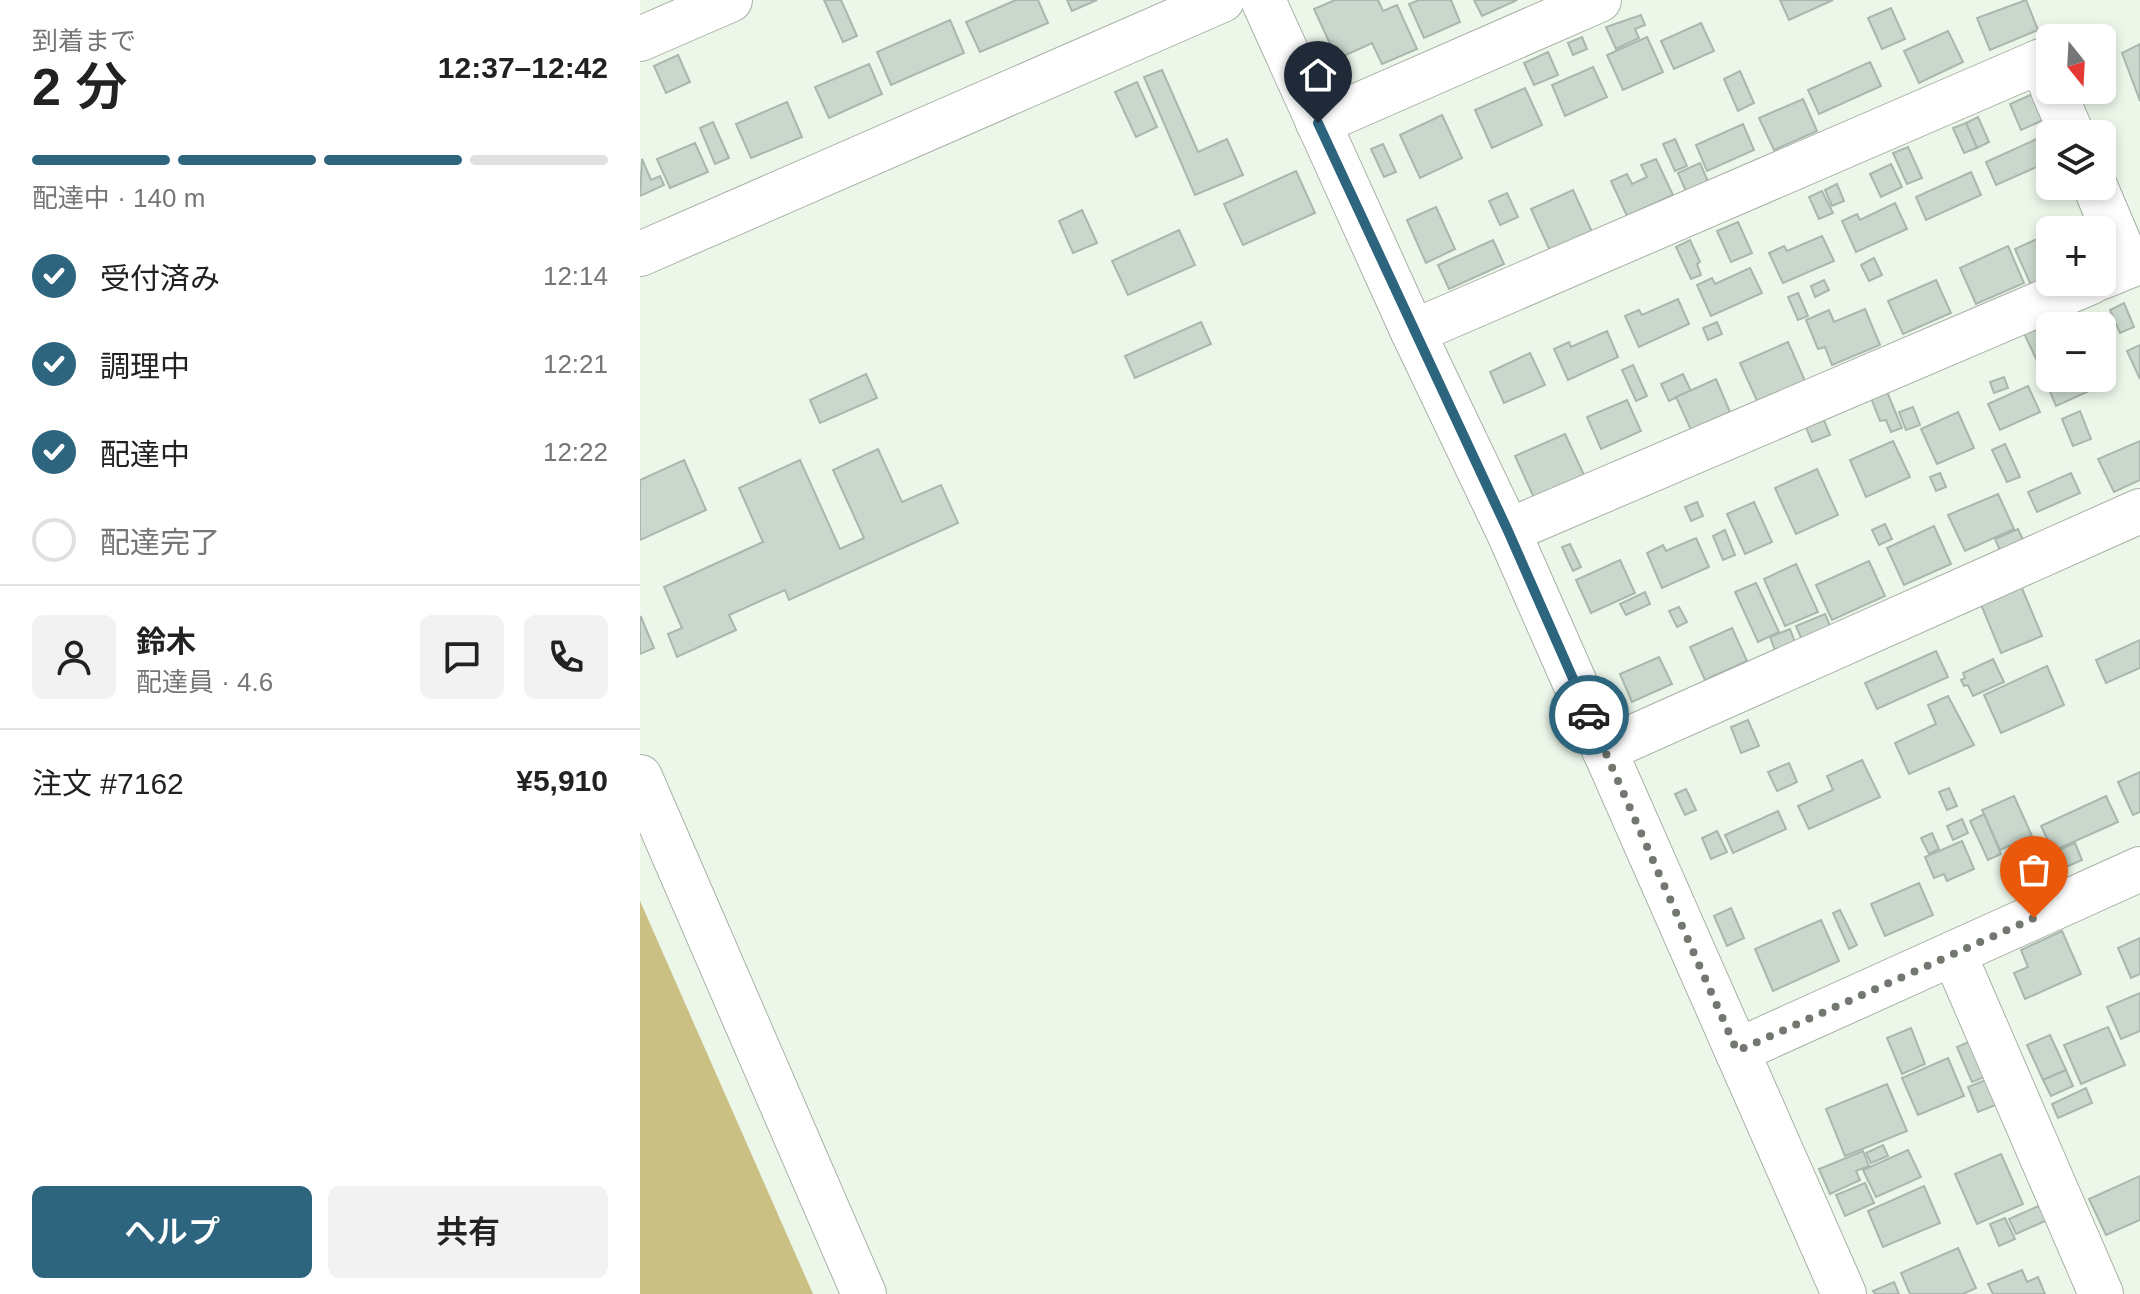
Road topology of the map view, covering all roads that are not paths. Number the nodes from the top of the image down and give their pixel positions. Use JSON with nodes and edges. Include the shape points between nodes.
{"nodes":[{"id":1,"x":1222,"y":0,"type":"edge"},
{"id":2,"x":1263,"y":0,"type":"edge"},
{"id":3,"x":1599,"y":0,"type":"edge"},
{"id":4,"x":705,"y":5,"type":"edge"},
{"id":5,"x":640,"y":39,"type":"edge"},
{"id":6,"x":2036,"y":63,"type":"edge"},
{"id":7,"x":1318,"y":123,"type":"junction"},
{"id":8,"x":2116,"y":235,"type":"edge"},
{"id":9,"x":640,"y":254,"type":"edge"},
{"id":10,"x":2116,"y":271,"type":"edge"},
{"id":11,"x":2058,"y":296,"type":"edge"},
{"id":12,"x":1413,"y":332,"type":"junction"},
{"id":13,"x":2140,"y":511,"type":"edge"},
{"id":14,"x":1508,"y":531,"type":"junction"},
{"id":15,"x":1604,"y":750,"type":"junction"},
{"id":16,"x":640,"y":777,"type":"edge"},
{"id":17,"x":2140,"y":869,"type":"edge"},
{"id":18,"x":1954,"y":954,"type":"junction"},
{"id":19,"x":1737,"y":1051,"type":"junction"},
{"id":20,"x":864,"y":1294,"type":"edge"},
{"id":21,"x":1844,"y":1294,"type":"edge"},
{"id":22,"x":2101,"y":1294,"type":"edge"}],
"edges":[{"from":1,"to":9,"type":"street"},
{"from":2,"to":7,"type":"street"},
{"from":3,"to":7,"type":"street"},
{"from":4,"to":5,"type":"street"},
{"from":6,"to":12,"type":"street"},
{"from":7,"to":12,"type":"street"},
{"from":8,"to":10,"type":"street","via":[[2129,266]]},
{"from":11,"to":14,"type":"street"},
{"from":12,"to":14,"type":"street"},
{"from":13,"to":15,"type":"street"},
{"from":14,"to":15,"type":"street"},
{"from":15,"to":19,"type":"street"},
{"from":16,"to":20,"type":"street"},
{"from":17,"to":18,"type":"street"},
{"from":18,"to":19,"type":"street"},
{"from":18,"to":22,"type":"street"},
{"from":19,"to":21,"type":"street"}]}
